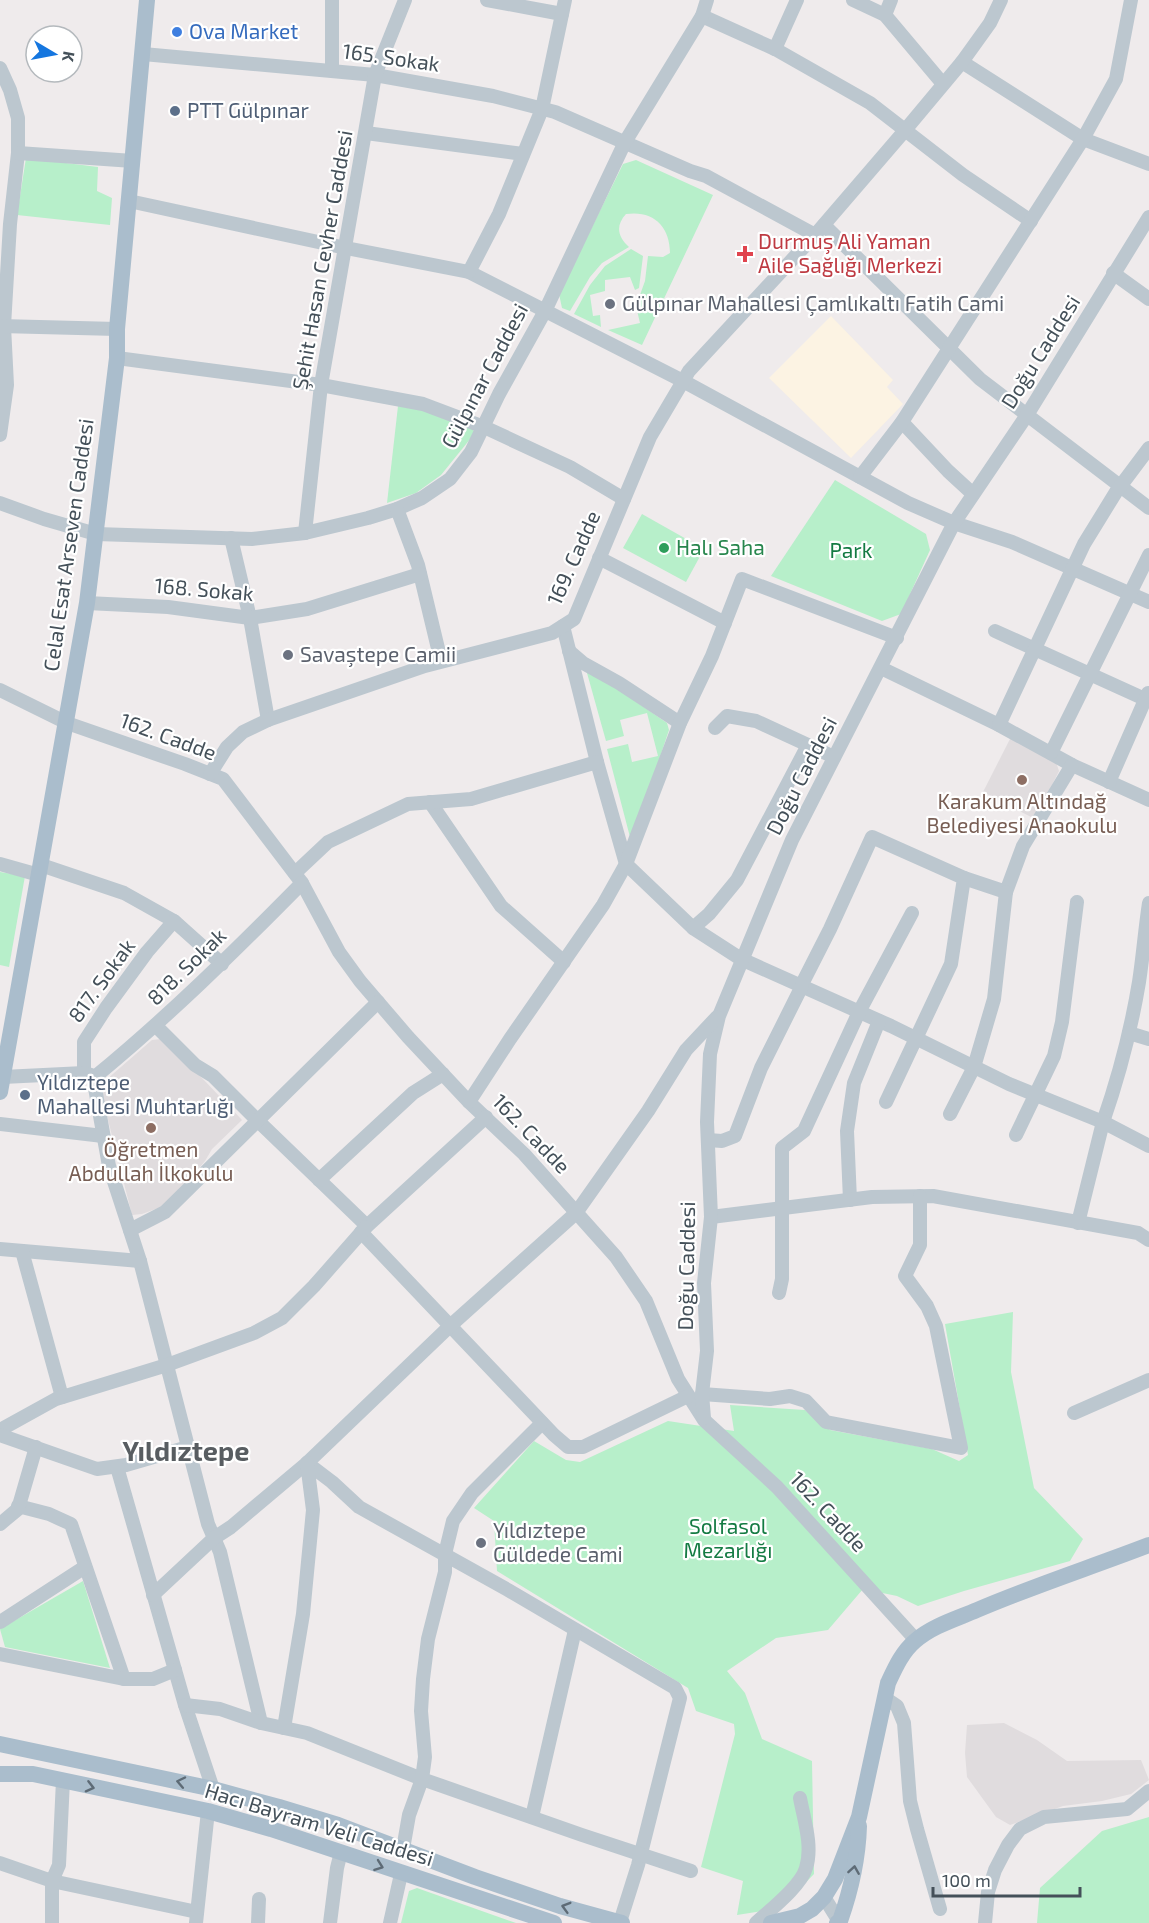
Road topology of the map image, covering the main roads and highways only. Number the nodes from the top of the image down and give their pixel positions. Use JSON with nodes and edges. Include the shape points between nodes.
{"nodes":[{"id":1,"x":147,"y":0,"type":"edge"},
{"id":2,"x":1,"y":1084,"type":"edge"},
{"id":3,"x":1149,"y":1545,"type":"edge"},
{"id":4,"x":5,"y":1747,"type":"edge"},
{"id":5,"x":0,"y":1774,"type":"edge"},
{"id":6,"x":859,"y":1817,"type":"junction"},
{"id":7,"x":549,"y":1922,"type":"edge"},
{"id":8,"x":839,"y":1922,"type":"edge"},
{"id":9,"x":621,"y":1923,"type":"edge"},
{"id":10,"x":771,"y":1923,"type":"edge"}],
"edges":[{"from":1,"to":2,"type":"main road","name":"Celal Esat Arseven Caddesi","via":[[117,358],[87,603]]},
{"from":3,"to":6,"type":"main road","via":[[992,1604],[916,1640],[895,1668],[885,1698]]},
{"from":9,"to":4,"type":"main road","one_way":true,"via":[[475,1877],[338,1825],[213,1789]]},
{"from":5,"to":7,"type":"main road","name":"Hacı Bayram Veli Caddesi","one_way":true,"via":[[33,1774],[208,1811]]},
{"from":8,"to":6,"type":"main road","one_way":true,"via":[[853,1878]]},
{"from":6,"to":10,"type":"main road","via":[[824,1897],[800,1916]]}]}
